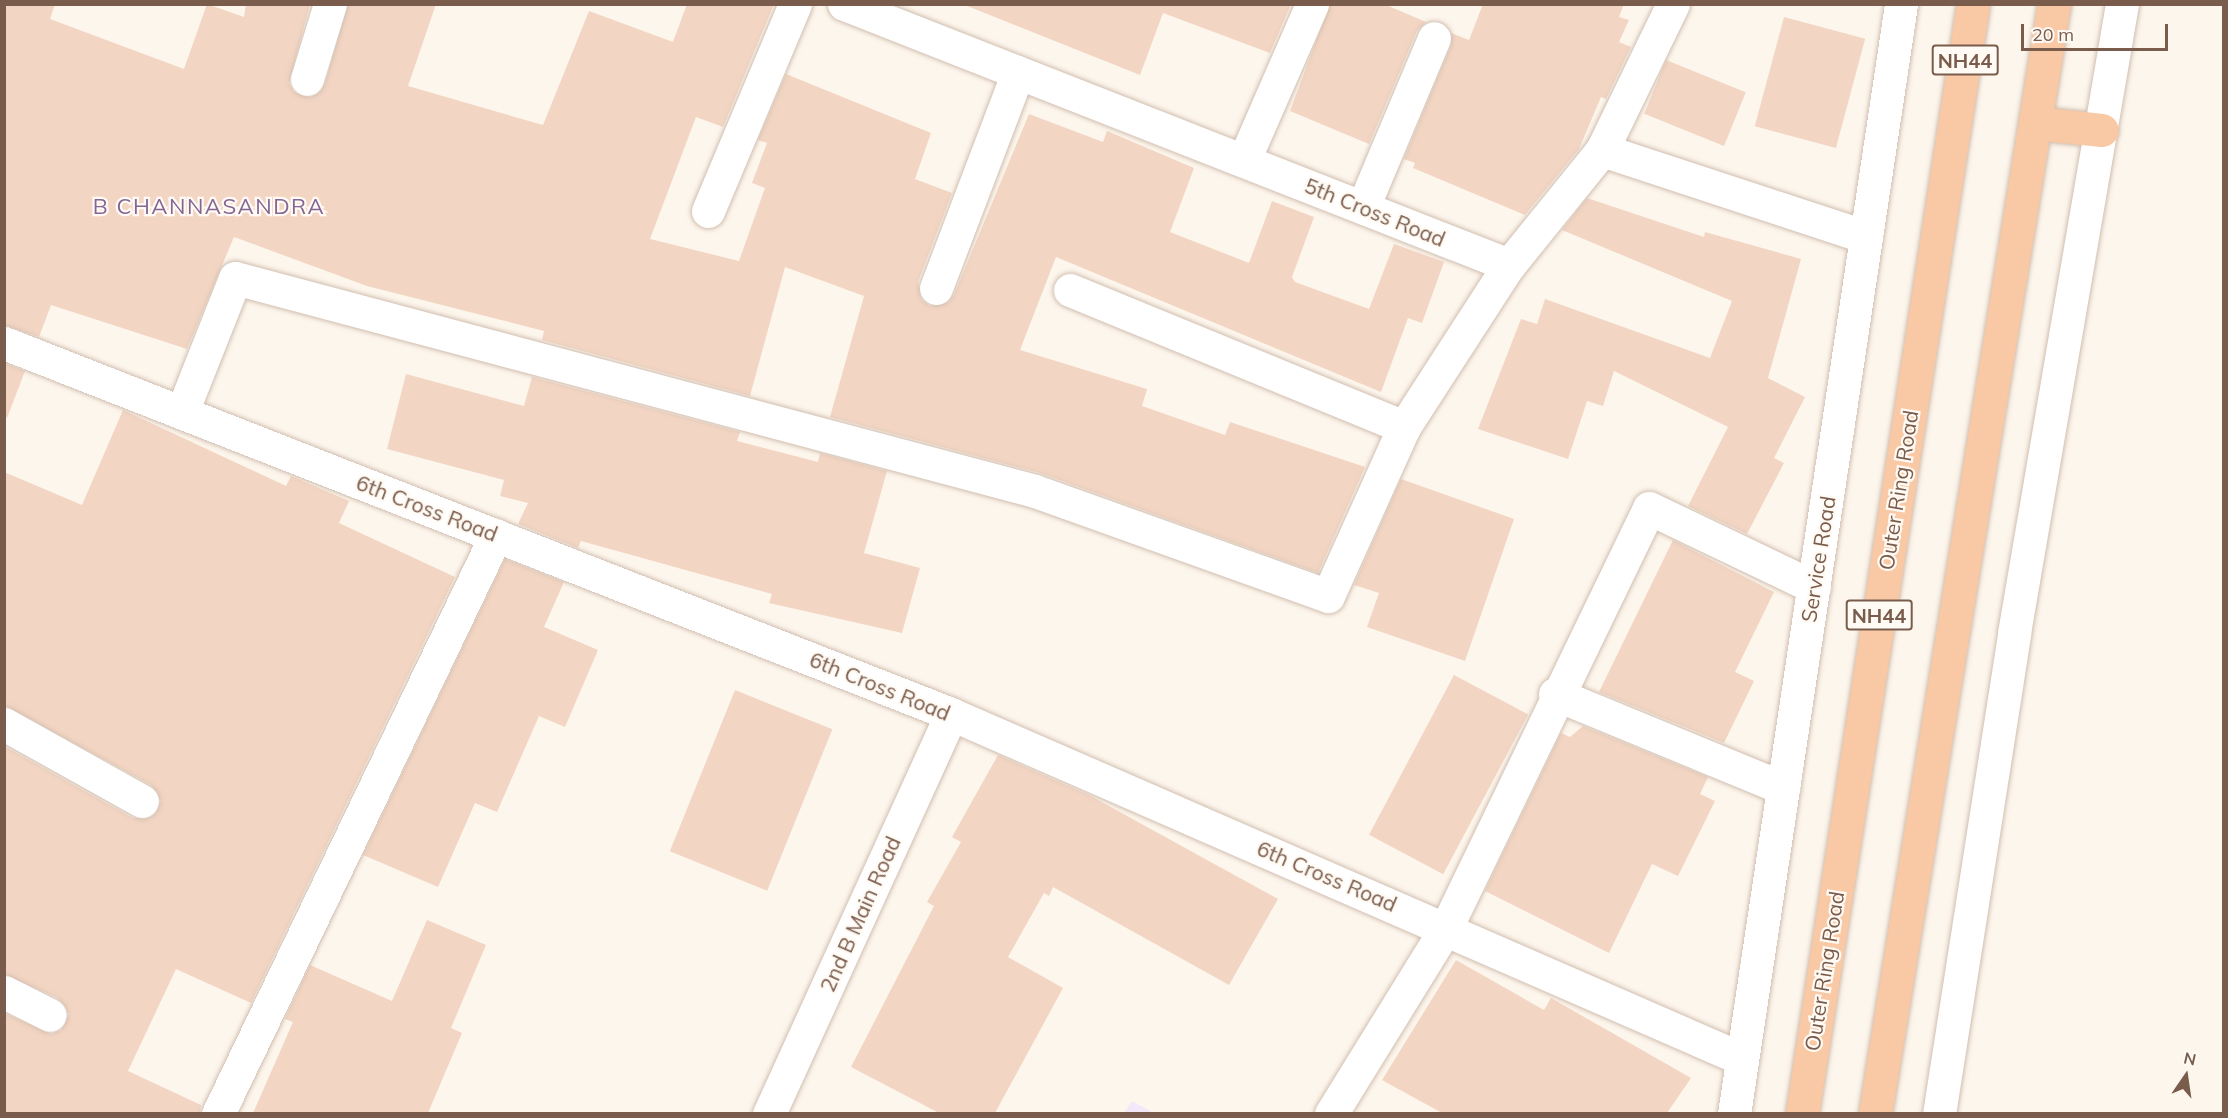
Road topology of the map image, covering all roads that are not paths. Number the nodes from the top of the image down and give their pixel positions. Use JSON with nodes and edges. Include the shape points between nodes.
{"nodes":[{"id":1,"x":330,"y":4,"type":"edge"},
{"id":2,"x":795,"y":4,"type":"edge"},
{"id":3,"x":844,"y":4,"type":"edge"},
{"id":4,"x":1312,"y":4,"type":"edge"},
{"id":5,"x":1673,"y":4,"type":"edge"},
{"id":6,"x":1901,"y":4,"type":"edge"},
{"id":7,"x":1973,"y":4,"type":"edge"},
{"id":8,"x":2054,"y":4,"type":"edge"},
{"id":9,"x":2122,"y":4,"type":"edge"},
{"id":10,"x":1434,"y":38,"type":"dead end"},
{"id":11,"x":1018,"y":72,"type":"junction"},
{"id":12,"x":307,"y":79,"type":"dead end"},
{"id":13,"x":2035,"y":123,"type":"junction"},
{"id":14,"x":2102,"y":130,"type":"junction"},
{"id":15,"x":1602,"y":150,"type":"junction"},
{"id":16,"x":1244,"y":160,"type":"junction"},
{"id":17,"x":1363,"y":207,"type":"junction"},
{"id":18,"x":708,"y":211,"type":"dead end"},
{"id":19,"x":1866,"y":237,"type":"junction"},
{"id":20,"x":1509,"y":265,"type":"junction"},
{"id":21,"x":936,"y":288,"type":"dead end"},
{"id":22,"x":1070,"y":290,"type":"dead end"},
{"id":23,"x":4,"y":343,"type":"edge"},
{"id":24,"x":182,"y":412,"type":"junction"},
{"id":25,"x":1404,"y":427,"type":"junction"},
{"id":26,"x":496,"y":535,"type":"junction"},
{"id":27,"x":1814,"y":587,"type":"junction"},
{"id":28,"x":1555,"y":694,"type":"junction"},
{"id":29,"x":951,"y":714,"type":"junction"},
{"id":30,"x":4,"y":724,"type":"edge"},
{"id":31,"x":1783,"y":788,"type":"junction"},
{"id":32,"x":142,"y":801,"type":"dead end"},
{"id":33,"x":1446,"y":928,"type":"junction"},
{"id":34,"x":4,"y":992,"type":"edge"},
{"id":35,"x":50,"y":1015,"type":"dead end"},
{"id":36,"x":1742,"y":1059,"type":"junction"},
{"id":37,"x":218,"y":1113,"type":"edge"},
{"id":38,"x":769,"y":1113,"type":"edge"},
{"id":39,"x":1331,"y":1113,"type":"edge"},
{"id":40,"x":1734,"y":1113,"type":"edge"},
{"id":41,"x":1802,"y":1113,"type":"edge"},
{"id":42,"x":1875,"y":1113,"type":"edge"},
{"id":43,"x":1939,"y":1113,"type":"edge"}],
"edges":[{"from":1,"to":12,"type":"street"},
{"from":2,"to":18,"type":"street"},
{"from":3,"to":11,"type":"street","name":"5th Cross Road"},
{"from":4,"to":16,"type":"street"},
{"from":5,"to":15,"type":"street"},
{"from":6,"to":19,"type":"street","name":"Service Road"},
{"from":7,"to":41,"type":"highway","name":"Outer Ring Road","number":"NH44"},
{"from":8,"to":13,"type":"highway"},
{"from":9,"to":14,"type":"street"},
{"from":10,"to":17,"type":"street"},
{"from":11,"to":16,"type":"street","name":"5th Cross Road"},
{"from":11,"to":21,"type":"street"},
{"from":13,"to":14,"type":"highway"},
{"from":13,"to":42,"type":"highway"},
{"from":14,"to":43,"type":"street","via":[[2012,645]]},
{"from":15,"to":19,"type":"street"},
{"from":15,"to":20,"type":"street"},
{"from":16,"to":17,"type":"street","name":"5th Cross Road"},
{"from":17,"to":20,"type":"street","name":"5th Cross Road"},
{"from":19,"to":27,"type":"street","name":"Service Road"},
{"from":20,"to":25,"type":"street"},
{"from":22,"to":25,"type":"street"},
{"from":23,"to":24,"type":"street","name":"6th Cross Road"},
{"from":24,"to":25,"type":"street","via":[[236,278],[1035,491],[1328,596]]},
{"from":24,"to":26,"type":"street","name":"6th Cross Road"},
{"from":26,"to":29,"type":"street","name":"6th Cross Road"},
{"from":26,"to":37,"type":"street"},
{"from":27,"to":28,"type":"street","via":[[1649,508]]},
{"from":27,"to":31,"type":"street","name":"Service Road"},
{"from":28,"to":31,"type":"street"},
{"from":28,"to":33,"type":"street"},
{"from":29,"to":33,"type":"street","name":"6th Cross Road"},
{"from":29,"to":38,"type":"street","name":"2nd B Main Road"},
{"from":30,"to":32,"type":"street"},
{"from":31,"to":36,"type":"street","name":"Service Road"},
{"from":33,"to":36,"type":"street","name":"6th Cross Road"},
{"from":33,"to":39,"type":"street"},
{"from":34,"to":35,"type":"street"},
{"from":36,"to":40,"type":"street","name":"Service Road"}]}
